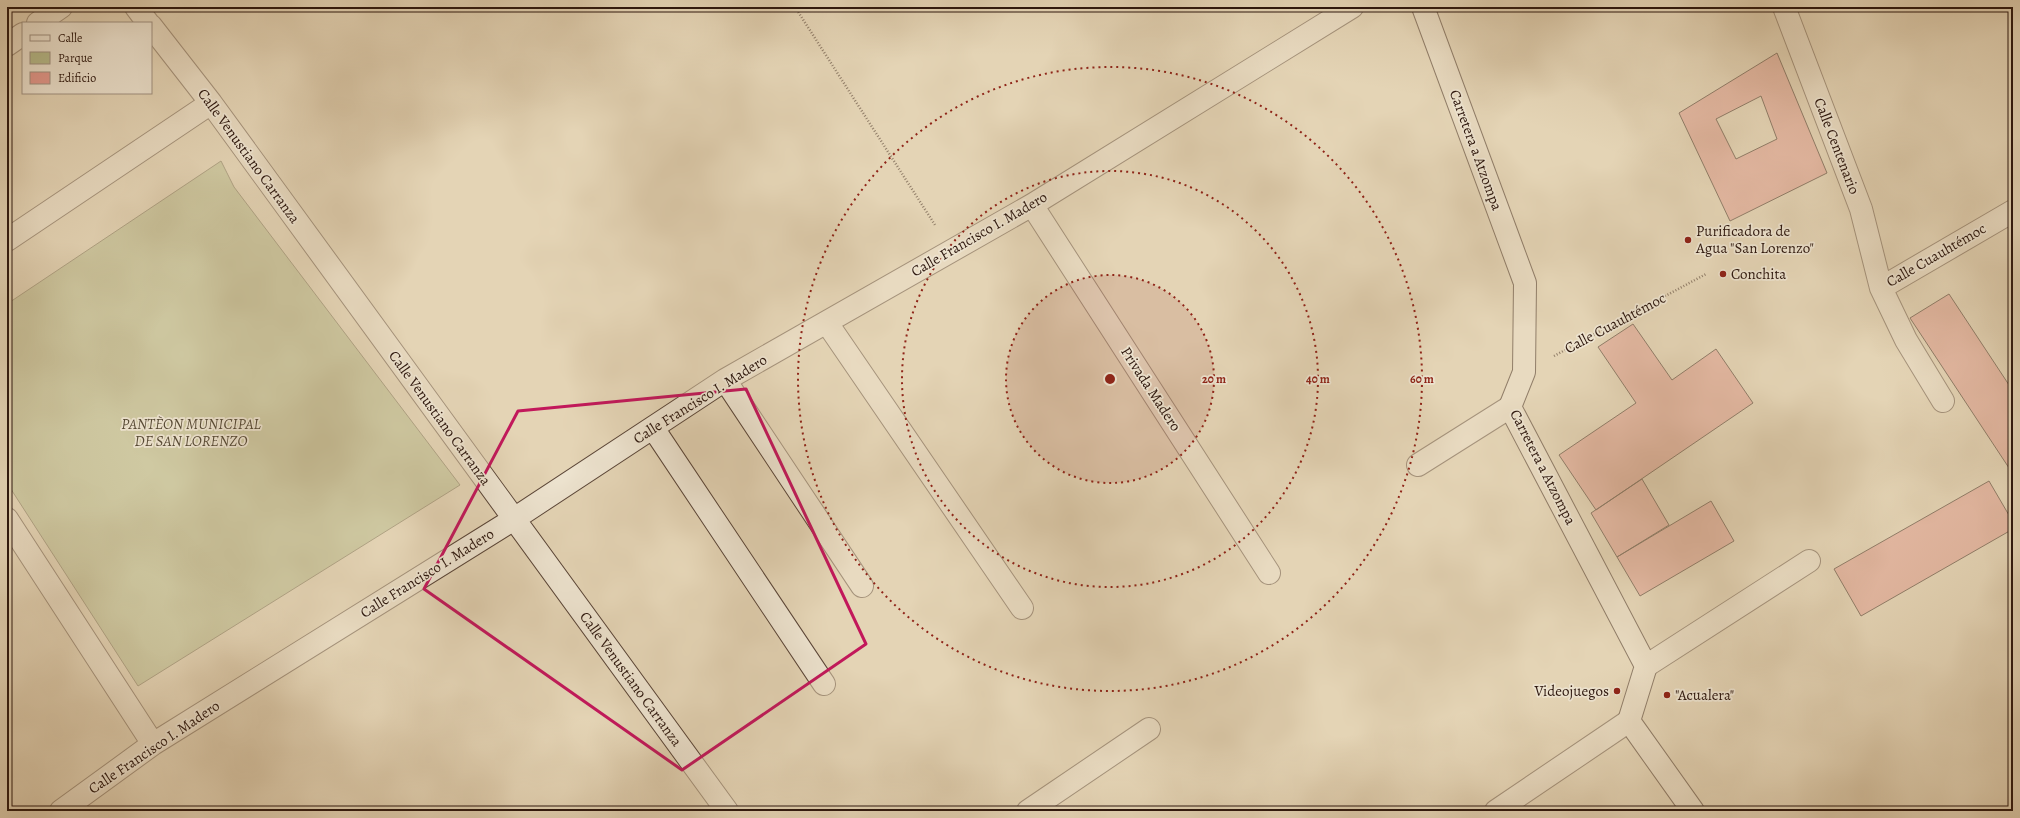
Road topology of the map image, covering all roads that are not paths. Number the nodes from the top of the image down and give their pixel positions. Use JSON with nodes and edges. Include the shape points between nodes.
{"nodes":[{"id":1,"x":61,"y":7,"type":"edge"},
{"id":2,"x":136,"y":7,"type":"edge"},
{"id":3,"x":1352,"y":7,"type":"edge"},
{"id":4,"x":1423,"y":7,"type":"edge"},
{"id":5,"x":1784,"y":7,"type":"edge"},
{"id":6,"x":39,"y":22,"type":"edge"},
{"id":7,"x":147,"y":22,"type":"edge"},
{"id":8,"x":152,"y":27,"type":"edge"},
{"id":9,"x":22,"y":35,"type":"edge"},
{"id":10,"x":7,"y":45,"type":"edge"},
{"id":11,"x":211,"y":103,"type":"junction"},
{"id":12,"x":1032,"y":205,"type":"junction"},
{"id":13,"x":2013,"y":211,"type":"edge"},
{"id":14,"x":7,"y":240,"type":"edge"},
{"id":15,"x":1881,"y":288,"type":"junction"},
{"id":16,"x":827,"y":322,"type":"junction"},
{"id":17,"x":725,"y":380,"type":"junction"},
{"id":18,"x":1943,"y":401,"type":"dead end"},
{"id":19,"x":1510,"y":406,"type":"junction"},
{"id":20,"x":653,"y":428,"type":"junction"},
{"id":21,"x":1418,"y":465,"type":"dead end"},
{"id":22,"x":7,"y":519,"type":"edge"},
{"id":23,"x":514,"y":519,"type":"junction"},
{"id":24,"x":1809,"y":561,"type":"dead end"},
{"id":25,"x":1270,"y":573,"type":"dead end"},
{"id":26,"x":862,"y":586,"type":"dead end"},
{"id":27,"x":1022,"y":608,"type":"dead end"},
{"id":28,"x":1646,"y":666,"type":"junction"},
{"id":29,"x":824,"y":684,"type":"dead end"},
{"id":30,"x":1629,"y":721,"type":"junction"},
{"id":31,"x":1149,"y":729,"type":"dead end"},
{"id":32,"x":153,"y":744,"type":"junction"},
{"id":33,"x":61,"y":811,"type":"edge"},
{"id":34,"x":727,"y":811,"type":"edge"},
{"id":35,"x":1028,"y":811,"type":"edge"},
{"id":36,"x":1496,"y":811,"type":"edge"},
{"id":37,"x":1692,"y":811,"type":"edge"}],
"edges":[{"from":1,"to":6,"type":"street"},
{"from":2,"to":7,"type":"street"},
{"from":3,"to":12,"type":"street","name":"Calle Francisco I. Madero"},
{"from":4,"to":19,"type":"street","name":"Carretera a Atzompa","via":[[1525,283],[1524,372]]},
{"from":5,"to":15,"type":"street","name":"Calle Centenario","via":[[1861,209]]},
{"from":8,"to":11,"type":"street","name":"Calle Venustiano Carranza"},
{"from":9,"to":10,"type":"street"},
{"from":11,"to":14,"type":"street"},
{"from":11,"to":23,"type":"street","name":"Calle Venustiano Carranza"},
{"from":12,"to":16,"type":"street","name":"Calle Francisco I. Madero"},
{"from":12,"to":25,"type":"street","name":"Privada Madero"},
{"from":13,"to":15,"type":"street","name":"Calle Cuauhtémoc"},
{"from":15,"to":18,"type":"street","name":"Calle Centenario","via":[[1906,340]]},
{"from":16,"to":17,"type":"street","name":"Calle Francisco I. Madero"},
{"from":16,"to":27,"type":"street"},
{"from":17,"to":20,"type":"street","name":"Calle Francisco I. Madero"},
{"from":17,"to":26,"type":"street"},
{"from":19,"to":21,"type":"street"},
{"from":19,"to":28,"type":"street","name":"Carretera a Atzompa"},
{"from":20,"to":23,"type":"street","name":"Calle Francisco I. Madero"},
{"from":20,"to":29,"type":"street"},
{"from":22,"to":32,"type":"street"},
{"from":23,"to":32,"type":"street","name":"Calle Francisco I. Madero"},
{"from":23,"to":34,"type":"street","name":"Calle Venustiano Carranza"},
{"from":24,"to":28,"type":"street"},
{"from":28,"to":30,"type":"street"},
{"from":30,"to":36,"type":"street"},
{"from":30,"to":37,"type":"street"},
{"from":31,"to":35,"type":"street"},
{"from":32,"to":33,"type":"street","name":"Calle Francisco I. Madero"}]}
